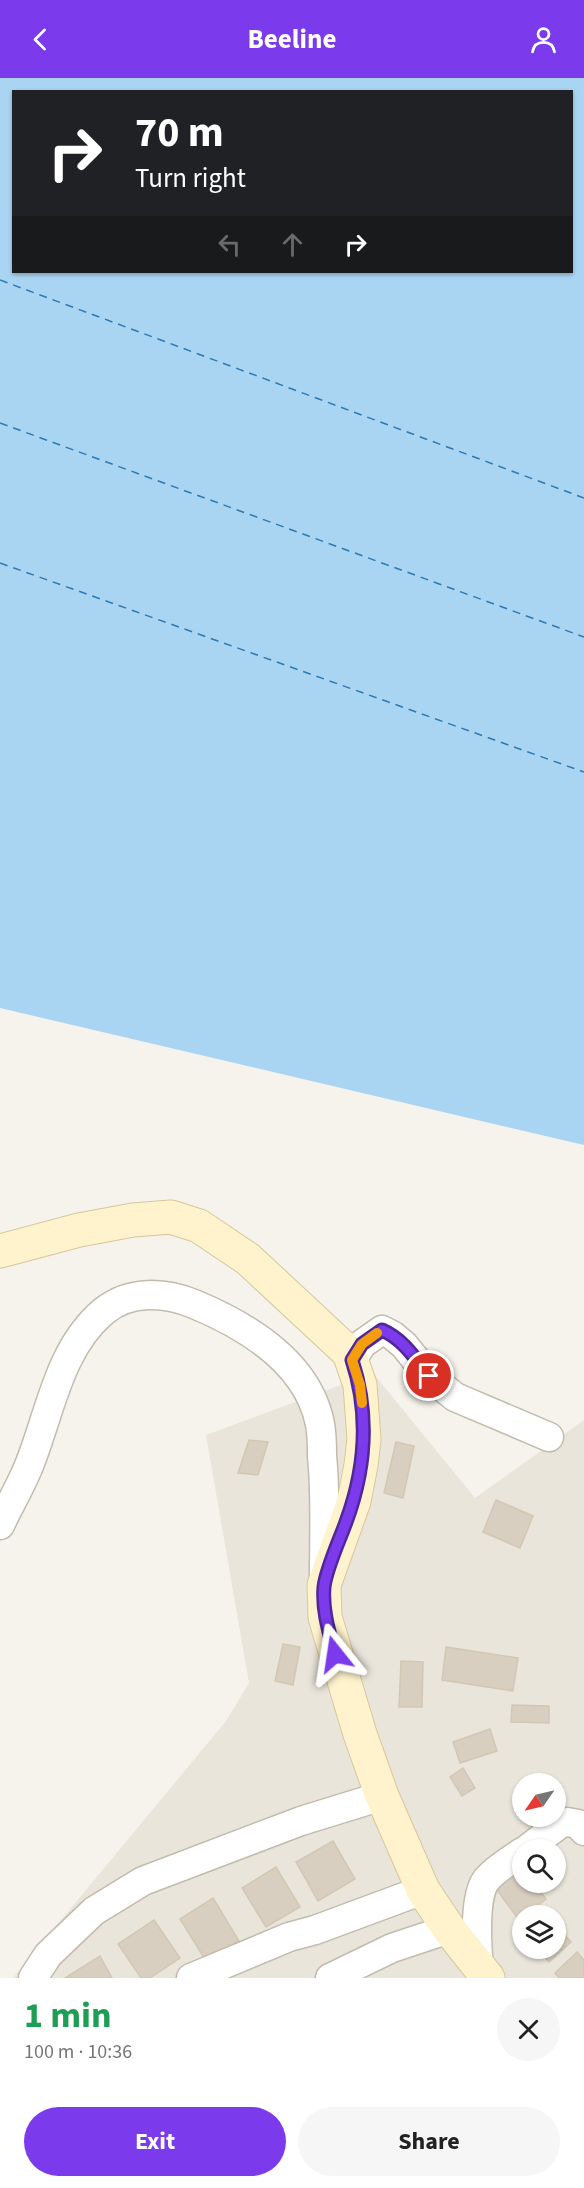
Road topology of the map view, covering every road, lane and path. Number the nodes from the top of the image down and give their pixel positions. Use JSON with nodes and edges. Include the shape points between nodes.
{"nodes":[{"id":1,"x":0,"y":1251,"type":"edge"},
{"id":2,"x":352,"y":1360,"type":"junction"},
{"id":3,"x":549,"y":1437,"type":"dead end"},
{"id":4,"x":0,"y":1525,"type":"edge"},
{"id":5,"x":324,"y":1585,"type":"junction"},
{"id":6,"x":382,"y":1796,"type":"junction"},
{"id":7,"x":584,"y":1831,"type":"edge"},
{"id":8,"x":540,"y":1839,"type":"edge"},
{"id":9,"x":512,"y":1860,"type":"edge"},
{"id":10,"x":423,"y":1890,"type":"junction"},
{"id":11,"x":449,"y":1929,"type":"junction"},
{"id":12,"x":483,"y":1972,"type":"edge"},
{"id":13,"x":33,"y":1978,"type":"edge"},
{"id":14,"x":191,"y":1978,"type":"edge"},
{"id":15,"x":330,"y":1978,"type":"edge"}],
"edges":[{"from":1,"to":2,"type":"street","via":[[79,1230],[171,1217],[199,1226],[248,1259],[335,1338]]},
{"from":2,"to":3,"type":"street","via":[[362,1344],[382,1330],[405,1345],[429,1376],[455,1397]]},
{"from":2,"to":5,"type":"street","via":[[363,1414],[362,1465],[354,1501]]},
{"from":4,"to":5,"type":"street","via":[[28,1467],[66,1364],[87,1327],[106,1309],[130,1297],[154,1294],[183,1300],[235,1323],[285,1360],[302,1382],[320,1424]]},
{"from":5,"to":6,"type":"street","via":[[325,1617]]},
{"from":6,"to":10,"type":"street"},
{"from":6,"to":13,"type":"street","via":[[302,1821],[143,1881],[94,1911],[48,1955]]},
{"from":7,"to":8,"type":"street","via":[[578,1824],[561,1823]]},
{"from":9,"to":12,"type":"street","via":[[486,1879],[483,1887],[478,1919]]},
{"from":10,"to":11,"type":"street"},
{"from":10,"to":14,"type":"street","via":[[289,1937]]},
{"from":11,"to":12,"type":"street"},
{"from":11,"to":15,"type":"street","via":[[392,1947]]}]}
